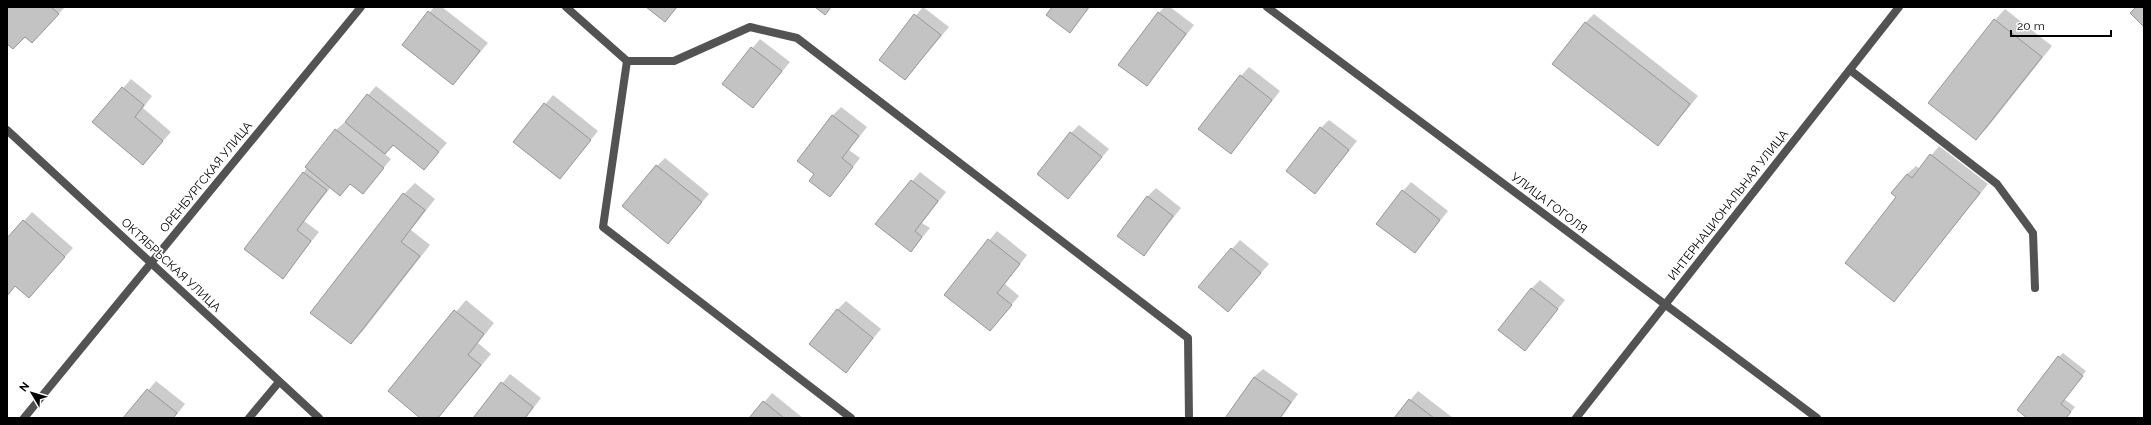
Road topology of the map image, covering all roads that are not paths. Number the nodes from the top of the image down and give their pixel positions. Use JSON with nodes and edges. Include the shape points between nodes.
{"nodes":[{"id":1,"x":361,"y":7,"type":"edge"},
{"id":2,"x":566,"y":7,"type":"edge"},
{"id":3,"x":1267,"y":7,"type":"edge"},
{"id":4,"x":1899,"y":7,"type":"edge"},
{"id":5,"x":627,"y":61,"type":"junction"},
{"id":6,"x":1850,"y":70,"type":"junction"},
{"id":7,"x":7,"y":130,"type":"edge"},
{"id":8,"x":151,"y":263,"type":"junction"},
{"id":9,"x":2035,"y":288,"type":"dead end"},
{"id":10,"x":1666,"y":304,"type":"junction"},
{"id":11,"x":279,"y":382,"type":"junction"},
{"id":12,"x":24,"y":418,"type":"edge"},
{"id":13,"x":249,"y":418,"type":"edge"},
{"id":14,"x":318,"y":418,"type":"edge"},
{"id":15,"x":851,"y":418,"type":"edge"},
{"id":16,"x":1188,"y":418,"type":"edge"},
{"id":17,"x":1576,"y":418,"type":"edge"},
{"id":18,"x":1817,"y":418,"type":"edge"}],
"edges":[{"from":1,"to":8,"type":"street","name":"ОРЕНБУРГСКАЯ УЛИЦА"},
{"from":2,"to":5,"type":"street"},
{"from":3,"to":10,"type":"street","name":"УЛИЦА ГОГОЛЯ"},
{"from":4,"to":6,"type":"street","name":"ИНТЕРНАЦИОНАЛЬНАЯ УЛИЦА"},
{"from":5,"to":15,"type":"street","via":[[603,227]]},
{"from":5,"to":16,"type":"street","via":[[674,61],[750,27],[797,38],[1188,338]]},
{"from":6,"to":9,"type":"street","via":[[1997,184],[2033,233]]},
{"from":6,"to":10,"type":"street","name":"ИНТЕРНАЦИОНАЛЬНАЯ УЛИЦА"},
{"from":7,"to":8,"type":"street","name":"ОКТЯБРЬСКАЯ УЛИЦА"},
{"from":8,"to":11,"type":"street","name":"ОКТЯБРЬСКАЯ УЛИЦА"},
{"from":8,"to":12,"type":"street","name":"ОРЕНБУРГСКАЯ УЛИЦА"},
{"from":10,"to":17,"type":"street","name":"ИНТЕРНАЦИОНАЛЬНАЯ УЛИЦА"},
{"from":10,"to":18,"type":"street","name":"УЛИЦА ГОГОЛЯ"},
{"from":11,"to":13,"type":"street"},
{"from":11,"to":14,"type":"street","name":"ОКТЯБРЬСКАЯ УЛИЦА"}]}
